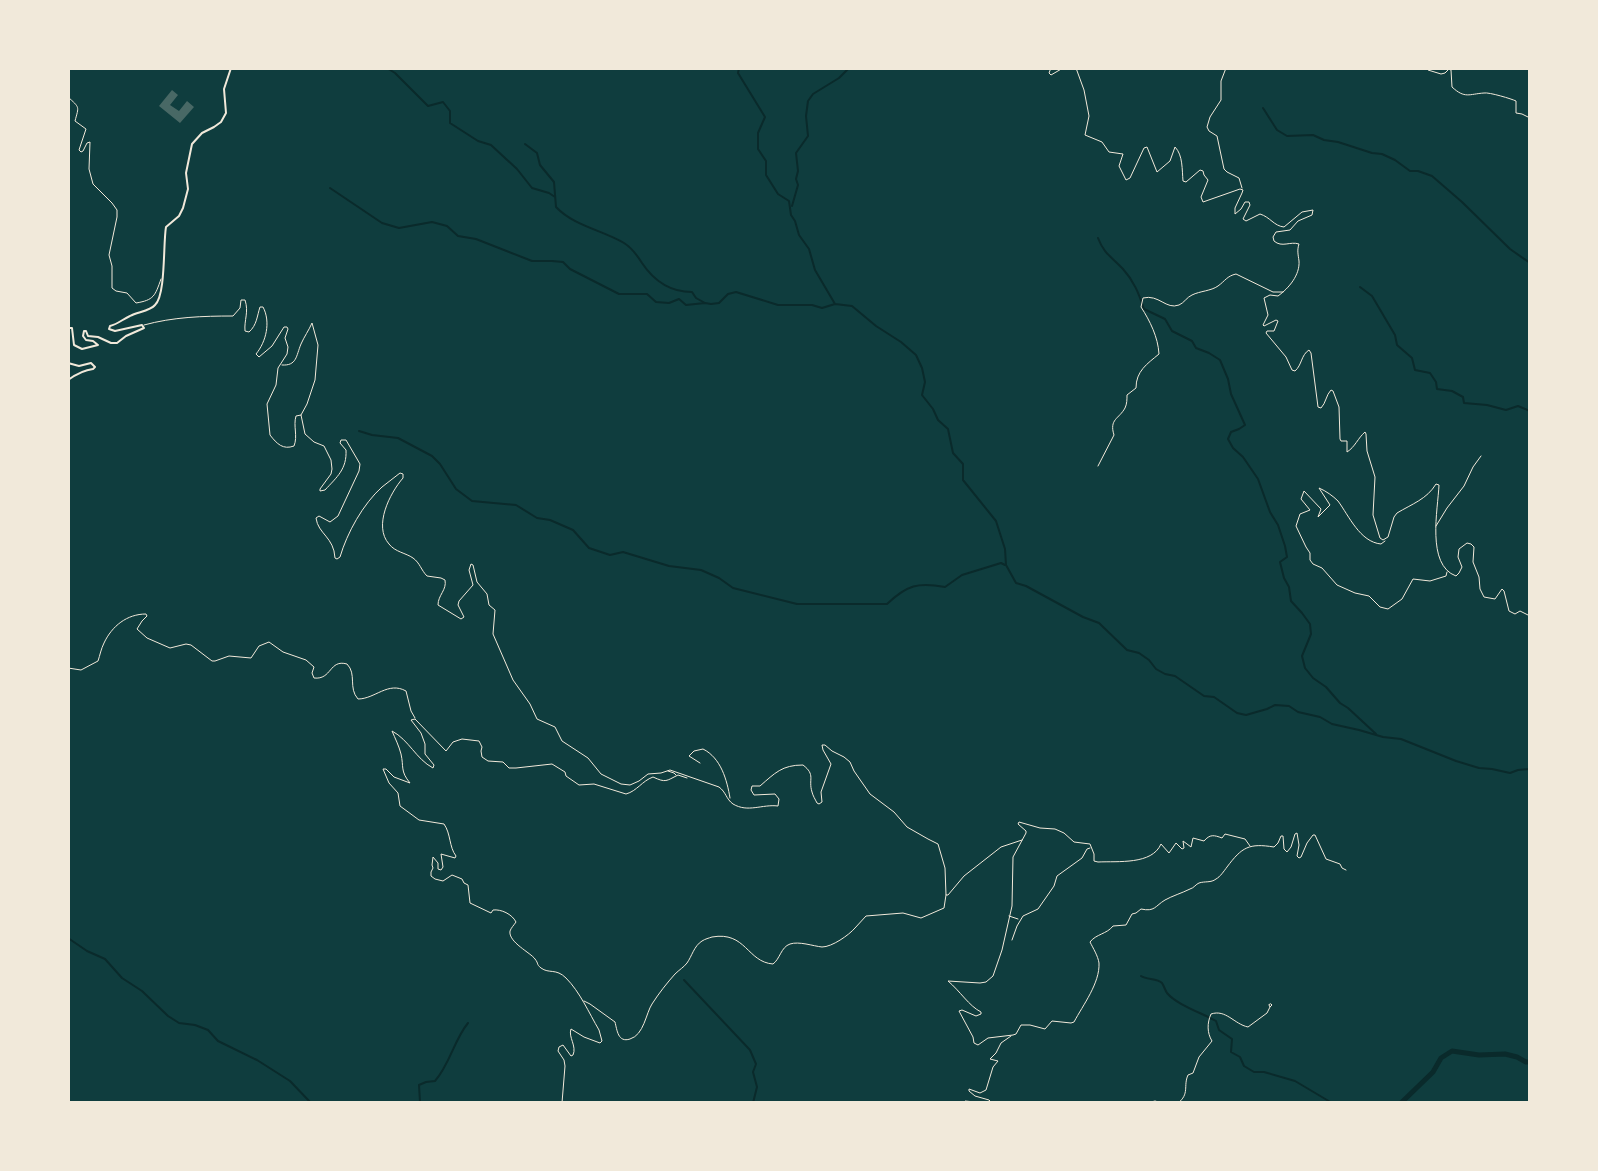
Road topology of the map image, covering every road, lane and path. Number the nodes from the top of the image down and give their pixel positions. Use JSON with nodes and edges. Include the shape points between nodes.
{"nodes":[{"id":1,"x":231,"y":68,"type":"edge"},
{"id":2,"x":1051,"y":68,"type":"edge"},
{"id":3,"x":1063,"y":68,"type":"edge"},
{"id":4,"x":1076,"y":68,"type":"edge"},
{"id":5,"x":1226,"y":68,"type":"edge"},
{"id":6,"x":1428,"y":68,"type":"edge"},
{"id":7,"x":1448,"y":69,"type":"edge"},
{"id":8,"x":68,"y":97,"type":"edge"},
{"id":9,"x":1530,"y":118,"type":"edge"},
{"id":10,"x":1242,"y":190,"type":"junction"},
{"id":11,"x":164,"y":274,"type":"junction"},
{"id":12,"x":1284,"y":292,"type":"junction"},
{"id":13,"x":142,"y":325,"type":"junction"},
{"id":14,"x":68,"y":328,"type":"edge"},
{"id":15,"x":68,"y":363,"type":"edge"},
{"id":16,"x":280,"y":364,"type":"junction"},
{"id":17,"x":68,"y":380,"type":"edge"},
{"id":18,"x":301,"y":415,"type":"junction"},
{"id":19,"x":1481,"y":456,"type":"dead end"},
{"id":20,"x":1098,"y":466,"type":"dead end"},
{"id":21,"x":1435,"y":528,"type":"junction"},
{"id":22,"x":1386,"y":539,"type":"junction"},
{"id":23,"x":1447,"y":572,"type":"junction"},
{"id":24,"x":1530,"y":616,"type":"edge"},
{"id":25,"x":68,"y":668,"type":"edge"},
{"id":26,"x":415,"y":719,"type":"junction"},
{"id":27,"x":700,"y":763,"type":"dead end"},
{"id":28,"x":666,"y":771,"type":"junction"},
{"id":29,"x":676,"y":776,"type":"junction"},
{"id":30,"x":690,"y":777,"type":"junction"},
{"id":31,"x":729,"y":800,"type":"junction"},
{"id":32,"x":1022,"y":840,"type":"junction"},
{"id":33,"x":1250,"y":846,"type":"junction"},
{"id":34,"x":1091,"y":848,"type":"junction"},
{"id":35,"x":1346,"y":870,"type":"dead end"},
{"id":36,"x":946,"y":895,"type":"junction"},
{"id":37,"x":1009,"y":916,"type":"junction"},
{"id":38,"x":1020,"y":920,"type":"junction"},
{"id":39,"x":1012,"y":940,"type":"dead end"},
{"id":40,"x":582,"y":1001,"type":"junction"},
{"id":41,"x":1270,"y":1007,"type":"dead end"},
{"id":42,"x":1013,"y":1035,"type":"junction"},
{"id":43,"x":562,"y":1103,"type":"edge"},
{"id":44,"x":964,"y":1103,"type":"edge"},
{"id":45,"x":1147,"y":1103,"type":"edge"},
{"id":46,"x":1162,"y":1103,"type":"edge"},
{"id":47,"x":1178,"y":1103,"type":"edge"}],
"edges":[{"from":1,"to":11,"type":"main road","via":[[224,89],[226,113],[192,144],[183,208],[166,227]]},
{"from":2,"to":3,"type":"street","via":[[1051,75]]},
{"from":4,"to":10,"type":"street","via":[[1089,112],[1085,135],[1102,142],[1109,152],[1122,154],[1119,166],[1126,180],[1144,148],[1157,172],[1170,161],[1175,147],[1183,181],[1200,170],[1208,180],[1203,202]]},
{"from":5,"to":10,"type":"street","via":[[1221,100],[1207,127],[1216,136],[1224,169],[1239,178]]},
{"from":6,"to":7,"type":"street","via":[[1441,74]]},
{"from":7,"to":9,"type":"street","via":[[1455,90],[1513,99],[1516,113]]},
{"from":8,"to":11,"type":"street","via":[[79,109],[75,121],[86,129],[81,152],[90,142],[93,184],[117,210],[109,255],[112,288],[127,293],[136,303],[145,302],[154,296]]},
{"from":10,"to":12,"type":"street","via":[[1234,212],[1249,202],[1246,221],[1260,214],[1284,227],[1302,212],[1313,210],[1290,230],[1273,237],[1281,245],[1299,244],[1297,273]]},
{"from":11,"to":13,"type":"main road","via":[[156,304],[109,329]]},
{"from":12,"to":20,"type":"street","via":[[1273,292],[1231,274],[1219,286],[1189,296],[1180,305],[1143,298],[1141,307],[1151,322],[1159,354],[1139,372],[1136,388],[1112,423],[1114,435]]},
{"from":12,"to":22,"type":"street","via":[[1264,298],[1268,314],[1263,325],[1278,321],[1274,331],[1266,333],[1292,370],[1298,369],[1309,350],[1318,407],[1333,391],[1339,407],[1340,439],[1348,441],[1347,452],[1365,432],[1375,477],[1373,515],[1380,538]]},
{"from":13,"to":14,"type":"main road","via":[[142,330],[117,343],[88,337],[84,331],[86,340],[98,345],[82,349],[74,345],[72,328]]},
{"from":13,"to":16,"type":"street","via":[[186,317],[233,316],[245,300],[245,331],[253,329],[260,307],[266,313],[258,357],[287,327],[287,354]]},
{"from":15,"to":17,"type":"main road","via":[[95,367]]},
{"from":16,"to":18,"type":"street","via":[[267,404],[269,432],[279,445],[294,446],[294,424]]},
{"from":16,"to":18,"type":"street","via":[[295,360],[313,323],[318,345],[315,380]]},
{"from":18,"to":28,"type":"street","via":[[305,434],[324,446],[331,460],[331,474],[320,491],[342,472],[346,450],[341,440],[346,440],[360,464],[338,516],[330,522],[319,516],[315,521],[334,547],[335,558],[340,557],[365,508],[382,488],[403,474],[385,512],[382,530],[387,541],[416,560],[427,576],[445,580],[438,605],[461,619],[458,605],[473,585],[469,570],[473,565],[477,582],[495,610],[495,641],[537,719],[555,727],[562,741],[588,758],[601,774],[621,784]]},
{"from":19,"to":21,"type":"street"},
{"from":21,"to":22,"type":"street","via":[[1436,484],[1425,497],[1397,513]]},
{"from":21,"to":23,"type":"street"},
{"from":22,"to":23,"type":"street","via":[[1381,544],[1373,542],[1320,488],[1330,505],[1318,517],[1321,509],[1304,491],[1301,499],[1310,510],[1300,514],[1296,526],[1310,560],[1336,586],[1369,596],[1388,609],[1402,599],[1413,579],[1435,580]]},
{"from":23,"to":24,"type":"street","via":[[1459,573],[1459,549],[1471,544],[1484,597],[1495,599],[1502,589],[1509,611]]},
{"from":25,"to":26,"type":"street","via":[[81,670],[97,661],[104,642],[122,620],[146,614],[137,629],[147,638],[170,648],[191,645],[215,662],[229,656],[251,657],[261,644],[269,642],[311,662],[314,678],[321,679],[337,663],[348,664],[358,699],[402,688]]},
{"from":26,"to":29,"type":"street","via":[[446,751],[462,739],[479,741],[482,757],[488,761],[521,769],[552,764],[579,785],[594,784],[626,794],[649,778],[663,782]]},
{"from":26,"to":40,"type":"street","via":[[411,720],[421,733],[433,768],[391,731],[410,783],[383,769],[398,793],[400,806],[419,820],[444,824],[450,834],[456,856],[441,854],[441,870],[433,857],[431,876],[443,881],[457,877],[468,885],[470,903],[491,913],[499,909],[513,918],[516,922],[510,935],[514,940],[538,966],[564,975]]},
{"from":27,"to":31,"type":"street","via":[[689,757],[703,749],[722,770]]},
{"from":28,"to":29,"type":"street"},
{"from":28,"to":30,"type":"street"},
{"from":29,"to":30,"type":"street"},
{"from":30,"to":31,"type":"street","via":[[719,787]]},
{"from":31,"to":36,"type":"street","via":[[748,809],[778,806],[777,795],[754,795],[752,786],[760,786],[777,771],[803,765],[812,776],[811,792],[819,804],[831,764],[825,745],[850,762],[870,794],[907,827],[938,844]]},
{"from":32,"to":34,"type":"street","via":[[1026,831],[1019,822],[1055,829]]},
{"from":32,"to":36,"type":"street","via":[[1001,846]]},
{"from":32,"to":37,"type":"street","via":[[1013,857]]},
{"from":33,"to":34,"type":"street","via":[[1245,839],[1213,835],[1204,841],[1193,838],[1191,847],[1183,841],[1182,849],[1177,843],[1169,853],[1161,845],[1144,859],[1102,862],[1094,861]]},
{"from":33,"to":35,"type":"street","via":[[1274,847],[1283,836],[1287,852],[1297,833],[1299,858],[1315,835],[1326,859]]},
{"from":33,"to":42,"type":"street","via":[[1216,879],[1199,883],[1154,909],[1141,909],[1126,925],[1113,926],[1092,938],[1098,972],[1074,1022],[1052,1021],[1045,1029],[1021,1025]]},
{"from":34,"to":38,"type":"street","via":[[1057,876],[1038,909]]},
{"from":36,"to":40,"type":"street","via":[[944,908],[921,918],[903,913],[866,916],[848,934],[825,947],[790,944],[773,964],[730,937],[701,941],[630,1039],[620,1037],[611,1018]]},
{"from":37,"to":38,"type":"street"},
{"from":37,"to":42,"type":"street","via":[[993,976],[980,983],[948,981],[981,1012],[976,1016],[959,1011],[976,1044]]},
{"from":38,"to":39,"type":"street"},
{"from":40,"to":43,"type":"street","via":[[601,1041],[571,1029],[575,1052],[571,1056],[563,1045],[559,1047],[565,1066]]},
{"from":41,"to":47,"type":"street","via":[[1248,1027],[1226,1015],[1211,1014],[1212,1041],[1188,1075],[1186,1094]]},
{"from":42,"to":44,"type":"street","via":[[990,1058],[998,1061],[986,1090],[969,1089],[990,1101]]},
{"from":45,"to":46,"type":"street"}]}
